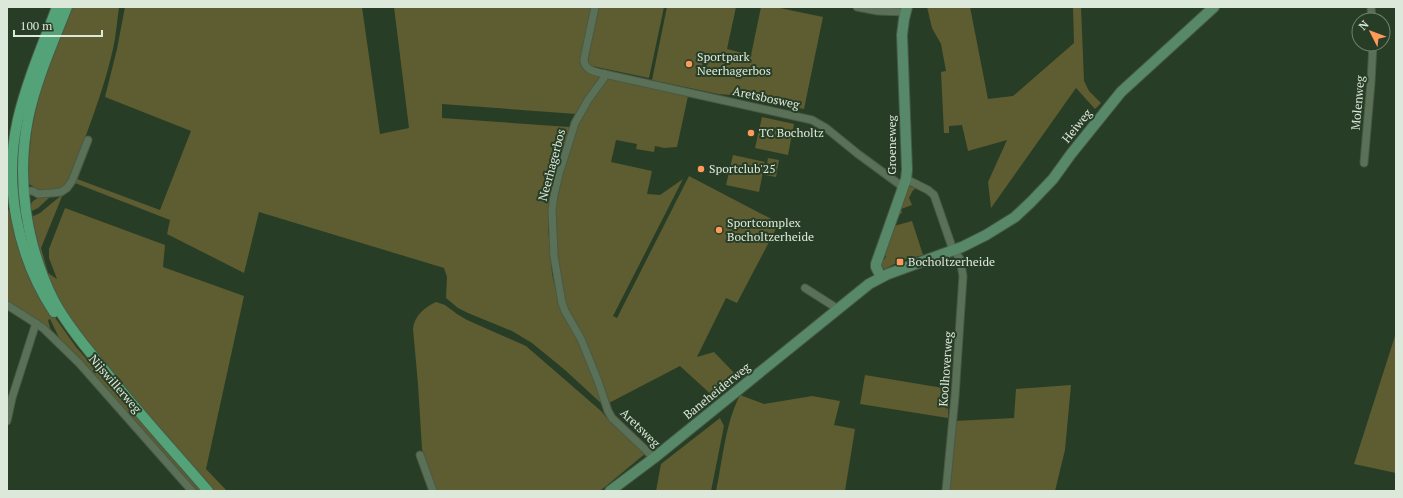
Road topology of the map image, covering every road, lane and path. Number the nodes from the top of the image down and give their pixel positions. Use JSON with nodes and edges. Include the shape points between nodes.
{"nodes":[{"id":1,"x":57,"y":7,"type":"edge"},
{"id":2,"x":67,"y":7,"type":"edge"},
{"id":3,"x":595,"y":7,"type":"edge"},
{"id":4,"x":857,"y":7,"type":"edge"},
{"id":5,"x":1214,"y":7,"type":"edge"},
{"id":6,"x":906,"y":10,"type":"edge"},
{"id":7,"x":1373,"y":52,"type":"edge"},
{"id":8,"x":605,"y":74,"type":"junction"},
{"id":9,"x":88,"y":140,"type":"dead end"},
{"id":10,"x":1364,"y":163,"type":"dead end"},
{"id":11,"x":904,"y":183,"type":"junction"},
{"id":12,"x":24,"y":195,"type":"junction"},
{"id":13,"x":10,"y":197,"type":"edge"},
{"id":14,"x":955,"y":250,"type":"junction"},
{"id":15,"x":881,"y":277,"type":"junction"},
{"id":16,"x":805,"y":288,"type":"dead end"},
{"id":17,"x":7,"y":306,"type":"edge"},
{"id":18,"x":838,"y":309,"type":"junction"},
{"id":19,"x":36,"y":323,"type":"junction"},
{"id":20,"x":112,"y":381,"type":"junction"},
{"id":21,"x":8,"y":408,"type":"edge"},
{"id":22,"x":610,"y":415,"type":"joint"},
{"id":23,"x":7,"y":421,"type":"edge"},
{"id":24,"x":420,"y":455,"type":"dead end"},
{"id":25,"x":654,"y":458,"type":"junction"},
{"id":26,"x":192,"y":491,"type":"edge"},
{"id":27,"x":208,"y":491,"type":"edge"},
{"id":28,"x":433,"y":491,"type":"edge"},
{"id":29,"x":610,"y":491,"type":"edge"},
{"id":30,"x":946,"y":491,"type":"edge"}],
"edges":[{"from":1,"to":13,"type":"main road","name":"Nijswillerweg","via":[[25,91],[17,120]]},
{"from":2,"to":12,"type":"main road","name":"Nijswillerweg","via":[[30,112],[24,155]]},
{"from":3,"to":8,"type":"street","via":[[584,62],[588,69]]},
{"from":4,"to":6,"type":"street","via":[[878,12]]},
{"from":5,"to":14,"type":"street","name":"Heiweg","via":[[1121,92],[1053,179],[1031,202],[1015,217]]},
{"from":6,"to":11,"type":"street","name":"Groeneweg","via":[[902,35],[907,163]]},
{"from":7,"to":10,"type":"street","name":"Molenweg"},
{"from":8,"to":11,"type":"street","name":"Aretsbosweg","via":[[812,120],[821,124],[858,154]]},
{"from":8,"to":22,"type":"street","name":"Neerhagerbos","via":[[575,122],[559,174],[552,210],[554,256],[562,302],[581,340]]},
{"from":9,"to":12,"type":"street","via":[[67,188],[59,192],[33,192]]},
{"from":11,"to":14,"type":"street","name":"Aretsbosweg","via":[[932,193],[952,248]]},
{"from":11,"to":15,"type":"street","name":"Groeneweg","via":[[876,264]]},
{"from":12,"to":13,"type":"street"},
{"from":12,"to":20,"type":"main road","name":"Nijswillerweg","via":[[33,247],[55,302],[78,338]]},
{"from":13,"to":20,"type":"main road","name":"Nijswillerweg","via":[[24,250],[45,299],[75,342]]},
{"from":14,"to":15,"type":"street","name":"Baneheiderweg"},
{"from":14,"to":30,"type":"street","name":"Koolhoverweg","via":[[962,267],[963,287]]},
{"from":15,"to":18,"type":"street","name":"Baneheiderweg"},
{"from":16,"to":18,"type":"street"},
{"from":17,"to":19,"type":"street","name":"Nijswillerweg"},
{"from":18,"to":25,"type":"street","name":"Baneheiderweg"},
{"from":19,"to":21,"type":"street"},
{"from":19,"to":26,"type":"street","name":"Nijswillerweg","via":[[85,369]]},
{"from":20,"to":27,"type":"main road","name":"Nijswillerweg"},
{"from":21,"to":23,"type":"street"},
{"from":22,"to":25,"type":"street","name":"Aretsweg"},
{"from":24,"to":28,"type":"street"},
{"from":25,"to":29,"type":"street","name":"Baneheiderweg"}]}
